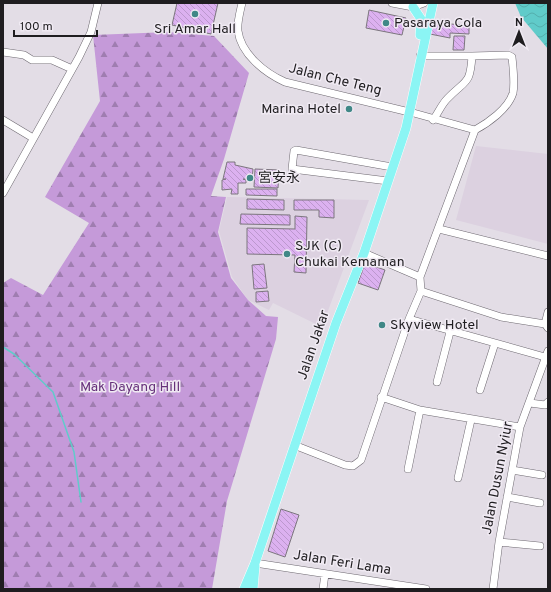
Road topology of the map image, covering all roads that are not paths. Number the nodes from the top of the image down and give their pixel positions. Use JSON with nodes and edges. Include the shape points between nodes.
{"nodes":[{"id":1,"x":98,"y":3,"type":"edge"},
{"id":2,"x":242,"y":3,"type":"edge"},
{"id":3,"x":392,"y":3,"type":"edge"},
{"id":4,"x":424,"y":3,"type":"edge"},
{"id":5,"x":433,"y":3,"type":"edge"},
{"id":6,"x":413,"y":7,"type":"junction"},
{"id":7,"x":3,"y":52,"type":"edge"},
{"id":8,"x":420,"y":56,"type":"junction"},
{"id":9,"x":472,"y":56,"type":"junction"},
{"id":10,"x":72,"y":69,"type":"junction"},
{"id":11,"x":408,"y":112,"type":"junction"},
{"id":12,"x":3,"y":120,"type":"edge"},
{"id":13,"x":433,"y":120,"type":"junction"},
{"id":14,"x":475,"y":130,"type":"junction"},
{"id":15,"x":33,"y":138,"type":"junction"},
{"id":16,"x":392,"y":167,"type":"junction"},
{"id":17,"x":388,"y":181,"type":"junction"},
{"id":18,"x":3,"y":193,"type":"edge"},
{"id":19,"x":439,"y":229,"type":"junction"},
{"id":20,"x":364,"y":253,"type":"junction"},
{"id":21,"x":548,"y":256,"type":"edge"},
{"id":22,"x":420,"y":278,"type":"junction"},
{"id":23,"x":421,"y":291,"type":"junction"},
{"id":24,"x":548,"y":312,"type":"edge"},
{"id":25,"x":409,"y":319,"type":"junction"},
{"id":26,"x":546,"y":326,"type":"edge"},
{"id":27,"x":450,"y":332,"type":"junction"},
{"id":28,"x":495,"y":343,"type":"junction"},
{"id":29,"x":547,"y":354,"type":"edge"},
{"id":30,"x":437,"y":382,"type":"dead end"},
{"id":31,"x":480,"y":390,"type":"dead end"},
{"id":32,"x":381,"y":398,"type":"junction"},
{"id":33,"x":548,"y":402,"type":"edge"},
{"id":34,"x":530,"y":403,"type":"junction"},
{"id":35,"x":420,"y":410,"type":"junction"},
{"id":36,"x":472,"y":420,"type":"junction"},
{"id":37,"x":520,"y":427,"type":"junction"},
{"id":38,"x":294,"y":445,"type":"junction"},
{"id":39,"x":408,"y":469,"type":"dead end"},
{"id":40,"x":512,"y":470,"type":"junction"},
{"id":41,"x":542,"y":476,"type":"dead end"},
{"id":42,"x":458,"y":478,"type":"dead end"},
{"id":43,"x":507,"y":497,"type":"junction"},
{"id":44,"x":540,"y":503,"type":"dead end"},
{"id":45,"x":499,"y":542,"type":"junction"},
{"id":46,"x":540,"y":546,"type":"dead end"},
{"id":47,"x":255,"y":563,"type":"junction"},
{"id":48,"x":325,"y":574,"type":"junction"},
{"id":49,"x":376,"y":585,"type":"edge"},
{"id":50,"x":244,"y":589,"type":"edge"},
{"id":51,"x":253,"y":589,"type":"edge"},
{"id":52,"x":323,"y":589,"type":"edge"},
{"id":53,"x":426,"y":589,"type":"edge"},
{"id":54,"x":493,"y":589,"type":"edge"}],
"edges":[{"from":1,"to":10,"type":"street","via":[[90,32]]},
{"from":2,"to":11,"type":"street","name":"Jalan Che Teng","via":[[238,22],[240,40],[250,56],[276,78]]},
{"from":3,"to":6,"type":"street"},
{"from":4,"to":6,"type":"street"},
{"from":5,"to":8,"type":"main road","name":"Jalan Jakar"},
{"from":6,"to":11,"type":"main road","name":"Jalan Jakar","via":[[421,18],[422,28]]},
{"from":7,"to":10,"type":"street","via":[[24,55],[32,60],[52,60]]},
{"from":8,"to":9,"type":"street"},
{"from":8,"to":11,"type":"main road","name":"Jalan Jakar"},
{"from":9,"to":13,"type":"street","via":[[468,81],[446,99]]},
{"from":9,"to":14,"type":"street","via":[[510,55],[513,80],[509,100],[488,123]]},
{"from":10,"to":15,"type":"street"},
{"from":11,"to":13,"type":"street","name":"Jalan Che Teng"},
{"from":11,"to":16,"type":"main road","name":"Jalan Jakar"},
{"from":12,"to":15,"type":"street"},
{"from":13,"to":14,"type":"street","name":"Jalan Che Teng"},
{"from":14,"to":19,"type":"street"},
{"from":15,"to":18,"type":"street"},
{"from":16,"to":17,"type":"main road","name":"Jalan Jakar"},
{"from":16,"to":17,"type":"street","via":[[294,151],[292,169]]},
{"from":17,"to":20,"type":"main road","name":"Jalan Jakar"},
{"from":19,"to":21,"type":"street"},
{"from":19,"to":22,"type":"street"},
{"from":20,"to":22,"type":"street"},
{"from":20,"to":38,"type":"main road","name":"Jalan Jakar","via":[[336,323]]},
{"from":22,"to":23,"type":"street"},
{"from":23,"to":25,"type":"street"},
{"from":23,"to":26,"type":"street","via":[[501,317]]},
{"from":24,"to":26,"type":"street"},
{"from":25,"to":27,"type":"street"},
{"from":25,"to":32,"type":"street"},
{"from":27,"to":28,"type":"street"},
{"from":27,"to":30,"type":"street"},
{"from":28,"to":29,"type":"street"},
{"from":28,"to":31,"type":"street"},
{"from":29,"to":34,"type":"street","name":"Jalan Dusun Nyiur"},
{"from":32,"to":35,"type":"street"},
{"from":32,"to":38,"type":"street","via":[[364,454],[353,466]]},
{"from":33,"to":34,"type":"street","via":[[545,405]]},
{"from":34,"to":37,"type":"street","name":"Jalan Dusun Nyiur"},
{"from":35,"to":36,"type":"street"},
{"from":35,"to":39,"type":"street"},
{"from":36,"to":37,"type":"street"},
{"from":36,"to":42,"type":"street"},
{"from":37,"to":40,"type":"street","name":"Jalan Dusun Nyiur"},
{"from":38,"to":47,"type":"main road","name":"Jalan Jakar"},
{"from":40,"to":41,"type":"street"},
{"from":40,"to":43,"type":"street","name":"Jalan Dusun Nyiur"},
{"from":43,"to":44,"type":"street"},
{"from":43,"to":45,"type":"street","name":"Jalan Dusun Nyiur"},
{"from":45,"to":46,"type":"street"},
{"from":45,"to":54,"type":"street","name":"Jalan Dusun Nyiur"},
{"from":47,"to":48,"type":"street","name":"Jalan Feri Lama"},
{"from":47,"to":50,"type":"main road","name":"Jalan Jakar"},
{"from":47,"to":51,"type":"main road","name":"Jalan Jakar"},
{"from":48,"to":49,"type":"street","name":"Jalan Feri Lama"},
{"from":48,"to":52,"type":"street"},
{"from":49,"to":53,"type":"street","name":"Jalan Feri Lama"}]}
